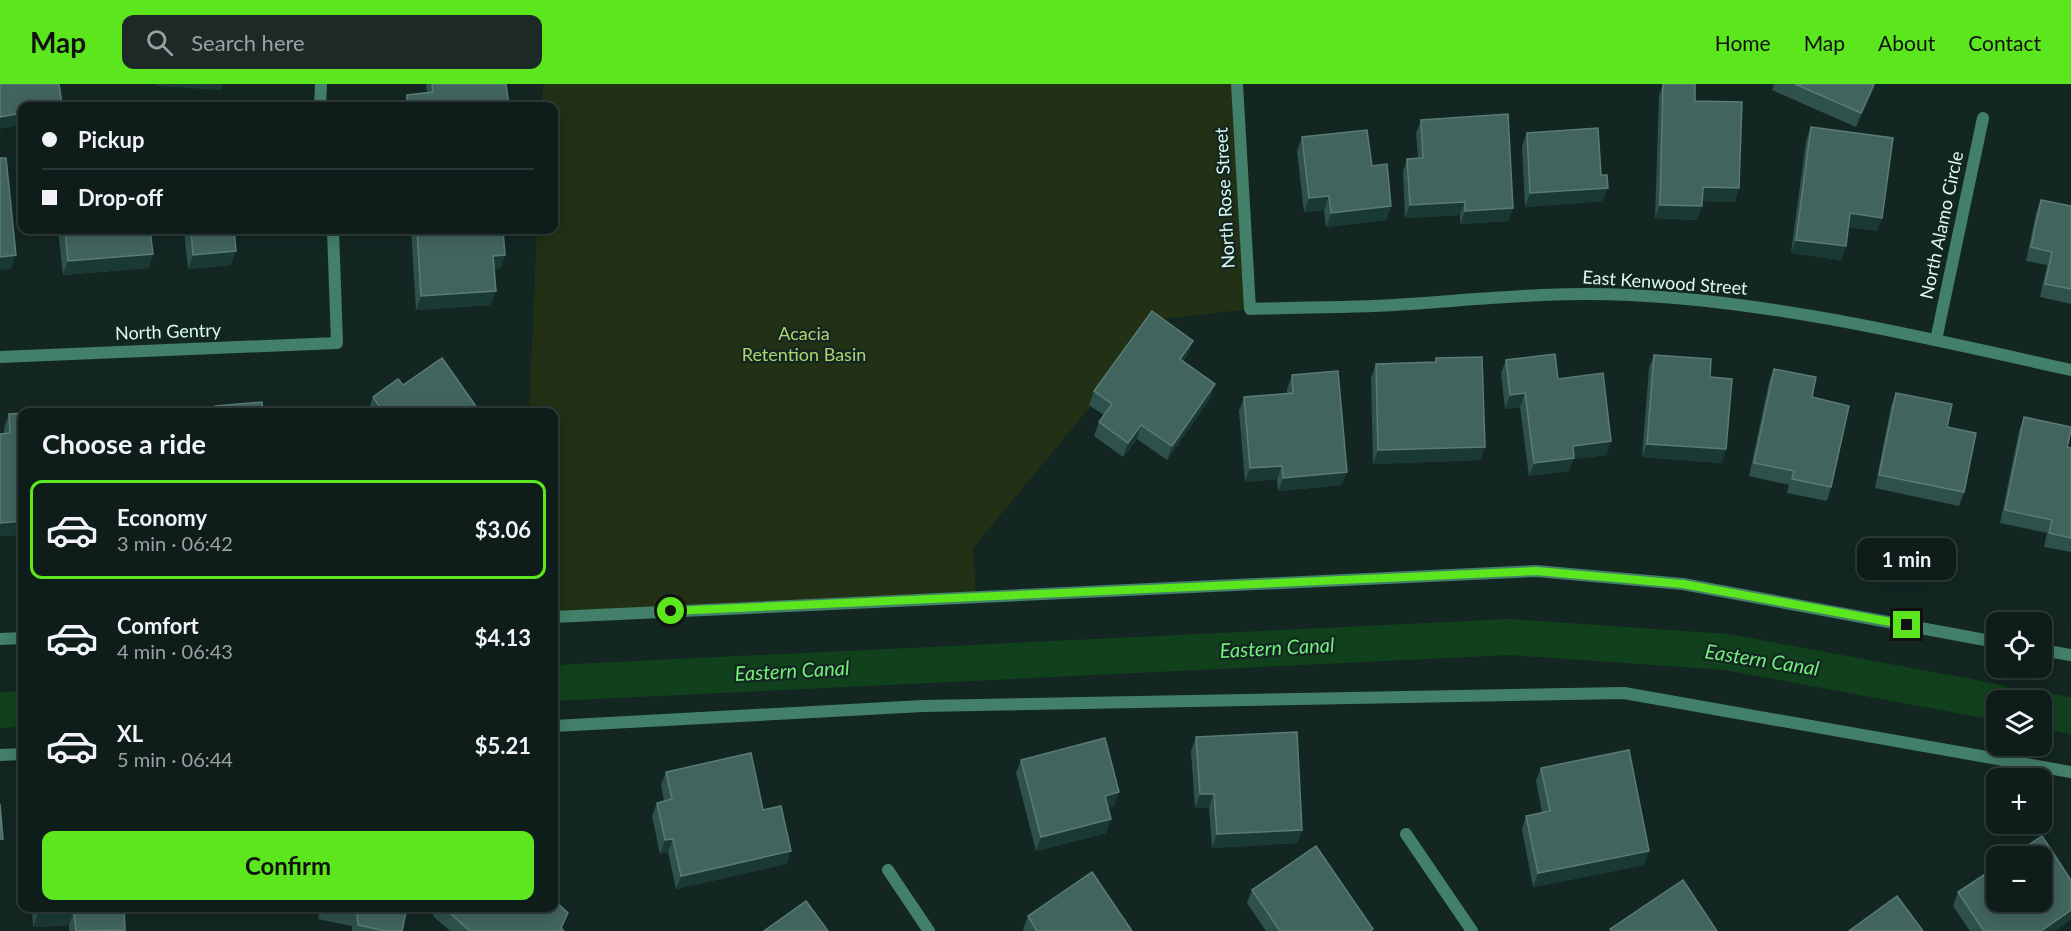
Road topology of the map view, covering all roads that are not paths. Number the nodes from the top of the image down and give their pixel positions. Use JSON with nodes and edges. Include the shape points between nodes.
{"nodes":[{"id":1,"x":321,"y":84,"type":"edge"},
{"id":2,"x":1237,"y":84,"type":"edge"},
{"id":3,"x":320,"y":102,"type":"edge"},
{"id":4,"x":1983,"y":117,"type":"dead end"},
{"id":5,"x":333,"y":234,"type":"edge"},
{"id":6,"x":1250,"y":309,"type":"joint"},
{"id":7,"x":1936,"y":340,"type":"junction"},
{"id":8,"x":0,"y":357,"type":"edge"},
{"id":9,"x":2071,"y":369,"type":"edge"},
{"id":10,"x":558,"y":617,"type":"edge"},
{"id":11,"x":18,"y":638,"type":"edge"},
{"id":12,"x":0,"y":639,"type":"edge"},
{"id":13,"x":1986,"y":640,"type":"edge"},
{"id":14,"x":2052,"y":652,"type":"edge"},
{"id":15,"x":2071,"y":656,"type":"edge"},
{"id":16,"x":558,"y":726,"type":"edge"},
{"id":17,"x":18,"y":754,"type":"edge"},
{"id":18,"x":0,"y":755,"type":"edge"},
{"id":19,"x":2071,"y":772,"type":"edge"},
{"id":20,"x":1406,"y":834,"type":"dead end"},
{"id":21,"x":888,"y":870,"type":"dead end"},
{"id":22,"x":929,"y":931,"type":"edge"},
{"id":23,"x":1472,"y":931,"type":"edge"}],
"edges":[{"from":1,"to":3,"type":"street"},
{"from":2,"to":6,"type":"street","name":"North Rose Street"},
{"from":4,"to":7,"type":"street","name":"North Alamo Circle"},
{"from":5,"to":8,"type":"street","name":"North Gentry","via":[[337,343]]},
{"from":6,"to":7,"type":"street","name":"East Kenwood Street","via":[[1407,304],[1526,294],[1630,295],[1749,306]]},
{"from":7,"to":9,"type":"street","name":"East Kenwood Street"},
{"from":10,"to":13,"type":"street","via":[[1536,571],[1683,584]]},
{"from":11,"to":12,"type":"street"},
{"from":14,"to":15,"type":"street"},
{"from":16,"to":19,"type":"street","via":[[923,706],[1624,693]]},
{"from":17,"to":18,"type":"street"},
{"from":20,"to":23,"type":"street"},
{"from":21,"to":22,"type":"street"}]}
